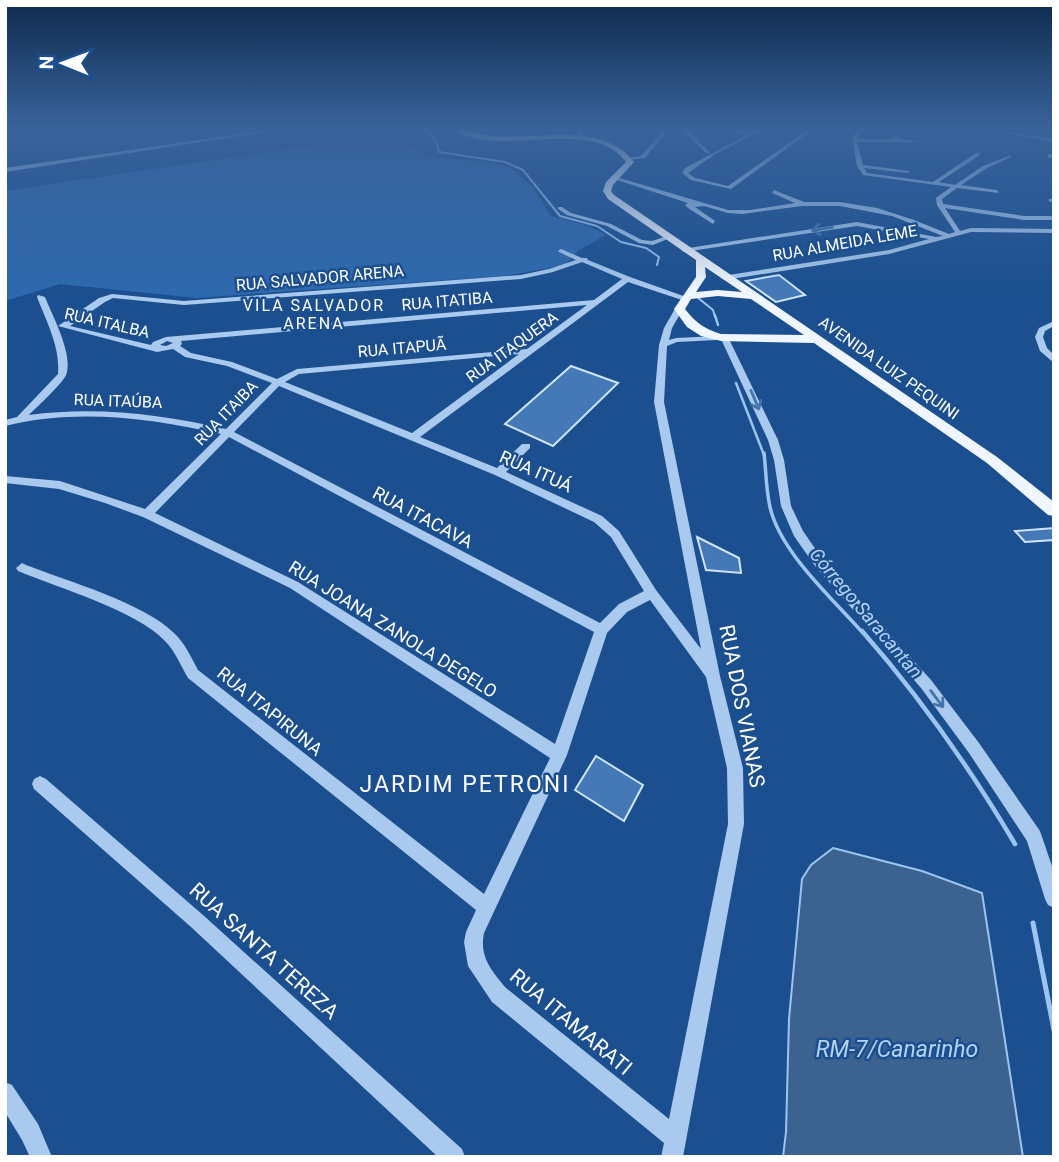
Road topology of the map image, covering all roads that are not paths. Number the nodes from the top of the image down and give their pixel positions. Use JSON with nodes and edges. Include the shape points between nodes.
{"nodes":[{"id":1,"x":613,"y":182,"type":"edge"},
{"id":2,"x":628,"y":182,"type":"edge"},
{"id":3,"x":707,"y":182,"type":"edge"},
{"id":4,"x":737,"y":182,"type":"edge"},
{"id":5,"x":920,"y":182,"type":"edge"},
{"id":6,"x":936,"y":182,"type":"edge"},
{"id":7,"x":962,"y":182,"type":"edge"},
{"id":8,"x":933,"y":184,"type":"junction"},
{"id":9,"x":952,"y":189,"type":"junction"},
{"id":10,"x":774,"y":192,"type":"dead end"},
{"id":11,"x":996,"y":192,"type":"dead end"},
{"id":12,"x":803,"y":204,"type":"junction"},
{"id":13,"x":979,"y":204,"type":"junction"},
{"id":14,"x":693,"y":205,"type":"junction"},
{"id":15,"x":940,"y":205,"type":"junction"},
{"id":16,"x":560,"y":208,"type":"dead end"},
{"id":17,"x":1007,"y":216,"type":"junction"},
{"id":18,"x":948,"y":217,"type":"junction"},
{"id":19,"x":1054,"y":218,"type":"edge"},
{"id":20,"x":713,"y":222,"type":"dead end"},
{"id":21,"x":971,"y":230,"type":"junction"},
{"id":22,"x":1054,"y":231,"type":"edge"},
{"id":23,"x":958,"y":232,"type":"junction"},
{"id":24,"x":947,"y":235,"type":"junction"},
{"id":25,"x":667,"y":238,"type":"junction"},
{"id":26,"x":1003,"y":238,"type":"dead end"},
{"id":27,"x":937,"y":239,"type":"junction"},
{"id":28,"x":684,"y":250,"type":"junction"},
{"id":29,"x":561,"y":251,"type":"dead end"},
{"id":30,"x":584,"y":259,"type":"junction"},
{"id":31,"x":700,"y":261,"type":"junction"},
{"id":32,"x":725,"y":278,"type":"junction"},
{"id":33,"x":626,"y":279,"type":"junction"},
{"id":34,"x":446,"y":282,"type":"junction"},
{"id":35,"x":448,"y":295,"type":"dead end"},
{"id":36,"x":41,"y":297,"type":"dead end"},
{"id":37,"x":687,"y":297,"type":"junction"},
{"id":38,"x":752,"y":297,"type":"junction"},
{"id":39,"x":596,"y":302,"type":"junction"},
{"id":40,"x":184,"y":303,"type":"junction"},
{"id":41,"x":679,"y":309,"type":"junction"},
{"id":42,"x":176,"y":311,"type":"dead end"},
{"id":43,"x":776,"y":314,"type":"junction"},
{"id":44,"x":1054,"y":323,"type":"edge"},
{"id":45,"x":51,"y":325,"type":"junction"},
{"id":46,"x":64,"y":326,"type":"junction"},
{"id":47,"x":83,"y":331,"type":"junction"},
{"id":48,"x":760,"y":335,"type":"junction"},
{"id":49,"x":58,"y":338,"type":"junction"},
{"id":50,"x":721,"y":339,"type":"junction"},
{"id":51,"x":129,"y":341,"type":"junction"},
{"id":52,"x":172,"y":342,"type":"junction"},
{"id":53,"x":823,"y":344,"type":"junction"},
{"id":54,"x":663,"y":345,"type":"junction"},
{"id":55,"x":160,"y":349,"type":"junction"},
{"id":56,"x":530,"y":351,"type":"junction"},
{"id":57,"x":188,"y":355,"type":"junction"},
{"id":58,"x":1054,"y":360,"type":"edge"},
{"id":59,"x":278,"y":382,"type":"junction"},
{"id":60,"x":22,"y":417,"type":"junction"},
{"id":61,"x":5,"y":422,"type":"edge"},
{"id":62,"x":229,"y":433,"type":"junction"},
{"id":63,"x":413,"y":437,"type":"junction"},
{"id":64,"x":526,"y":446,"type":"dead end"},
{"id":65,"x":499,"y":473,"type":"junction"},
{"id":66,"x":5,"y":480,"type":"edge"},
{"id":67,"x":1054,"y":511,"type":"edge"},
{"id":68,"x":147,"y":514,"type":"junction"},
{"id":69,"x":22,"y":568,"type":"dead end"},
{"id":70,"x":652,"y":593,"type":"junction"},
{"id":71,"x":601,"y":630,"type":"junction"},
{"id":72,"x":713,"y":676,"type":"junction"},
{"id":73,"x":559,"y":755,"type":"junction"},
{"id":74,"x":40,"y":784,"type":"dead end"},
{"id":75,"x":1054,"y":899,"type":"edge"},
{"id":76,"x":486,"y":908,"type":"junction"},
{"id":77,"x":5,"y":1092,"type":"edge"},
{"id":78,"x":674,"y":1148,"type":"edge"},
{"id":79,"x":41,"y":1157,"type":"edge"},
{"id":80,"x":454,"y":1157,"type":"edge"}],
"edges":[{"from":1,"to":25,"type":"main road","via":[[607,187],[609,195]]},
{"from":2,"to":14,"type":"street"},
{"from":3,"to":4,"type":"street","via":[[729,188]]},
{"from":5,"to":8,"type":"street"},
{"from":6,"to":8,"type":"street"},
{"from":7,"to":9,"type":"street"},
{"from":8,"to":9,"type":"street"},
{"from":9,"to":11,"type":"street"},
{"from":9,"to":13,"type":"street"},
{"from":9,"to":15,"type":"street","via":[[939,198]]},
{"from":10,"to":12,"type":"street"},
{"from":12,"to":14,"type":"street","via":[[733,212]]},
{"from":12,"to":24,"type":"street","via":[[880,209]]},
{"from":13,"to":15,"type":"street"},
{"from":13,"to":17,"type":"street"},
{"from":14,"to":20,"type":"street"},
{"from":15,"to":18,"type":"street"},
{"from":16,"to":25,"type":"street","via":[[641,242]]},
{"from":17,"to":18,"type":"street"},
{"from":17,"to":19,"type":"street"},
{"from":18,"to":23,"type":"street"},
{"from":21,"to":22,"type":"street","name":"RUA ALMEIDA LEME"},
{"from":21,"to":23,"type":"street","name":"RUA ALMEIDA LEME"},
{"from":21,"to":26,"type":"street"},
{"from":23,"to":24,"type":"street","name":"RUA ALMEIDA LEME"},
{"from":24,"to":27,"type":"street","name":"RUA ALMEIDA LEME"},
{"from":25,"to":28,"type":"main road"},
{"from":27,"to":28,"type":"street","one_way":true,"via":[[857,224]]},
{"from":27,"to":32,"type":"street","name":"RUA ALMEIDA LEME","via":[[889,252]]},
{"from":28,"to":31,"type":"main road"},
{"from":29,"to":30,"type":"street"},
{"from":30,"to":33,"type":"street"},
{"from":30,"to":34,"type":"street","name":"RUA SALVADOR ARENA","via":[[533,276]]},
{"from":31,"to":32,"type":"main road","name":"AVENIDA LUIZ PEQUINI"},
{"from":31,"to":37,"type":"main road","name":"RUA DOS VIANAS","via":[[701,277]]},
{"from":32,"to":38,"type":"main road","name":"AVENIDA LUIZ PEQUINI"},
{"from":33,"to":37,"type":"street"},
{"from":33,"to":39,"type":"street","name":"RUA ITAQUERA"},
{"from":34,"to":35,"type":"street"},
{"from":34,"to":40,"type":"street","name":"RUA SALVADOR ARENA"},
{"from":36,"to":45,"type":"street"},
{"from":37,"to":38,"type":"main road","via":[[718,293]]},
{"from":37,"to":41,"type":"main road","name":"RUA DOS VIANAS"},
{"from":38,"to":43,"type":"main road","name":"AVENIDA LUIZ PEQUINI"},
{"from":39,"to":52,"type":"street","name":"RUA ITATIBA"},
{"from":39,"to":56,"type":"street","name":"RUA ITAQUERA"},
{"from":40,"to":42,"type":"street"},
{"from":40,"to":46,"type":"street","name":"RUA SALVADOR ARENA","via":[[112,296]]},
{"from":41,"to":50,"type":"main road","via":[[690,324]]},
{"from":41,"to":54,"type":"street","name":"RUA DOS VIANAS"},
{"from":43,"to":48,"type":"main road","via":[[773,327]]},
{"from":43,"to":53,"type":"main road","name":"AVENIDA LUIZ PEQUINI"},
{"from":44,"to":58,"type":"street","via":[[1039,337]]},
{"from":45,"to":46,"type":"street","name":"RUA ITALBA"},
{"from":45,"to":49,"type":"street"},
{"from":46,"to":47,"type":"street","name":"RUA ITALBA"},
{"from":47,"to":49,"type":"street"},
{"from":47,"to":51,"type":"street","name":"RUA ITALBA"},
{"from":48,"to":50,"type":"main road"},
{"from":48,"to":53,"type":"main road"},
{"from":49,"to":60,"type":"street","via":[[62,375]]},
{"from":50,"to":54,"type":"street","via":[[676,340]]},
{"from":50,"to":75,"type":"street","one_way":true,"via":[[773,440],[786,506],[798,533],[926,684],[981,757],[1034,838]]},
{"from":51,"to":52,"type":"street","name":"RUA ITATIBA"},
{"from":51,"to":55,"type":"street","name":"RUA ITALBA"},
{"from":52,"to":55,"type":"street"},
{"from":52,"to":57,"type":"street","name":"RUA ITAIBA"},
{"from":53,"to":67,"type":"main road","name":"AVENIDA LUIZ PEQUINI","via":[[992,460]]},
{"from":54,"to":72,"type":"street","name":"RUA DOS VIANAS","via":[[659,402]]},
{"from":55,"to":57,"type":"street","name":"RUA ITALBA"},
{"from":56,"to":59,"type":"street","name":"RUA ITAPUÃ","via":[[307,370]]},
{"from":56,"to":63,"type":"street","name":"RUA ITAQUERA"},
{"from":57,"to":59,"type":"street","name":"RUA ITAIBA"},
{"from":59,"to":62,"type":"street","name":"RUA ITAIBA"},
{"from":59,"to":63,"type":"street","name":"RUA ITUÁ"},
{"from":60,"to":61,"type":"street","name":"RUA ITAÚBA"},
{"from":60,"to":62,"type":"street","name":"RUA ITAÚBA","via":[[143,415]]},
{"from":62,"to":68,"type":"street","name":"RUA ITAIBA"},
{"from":62,"to":71,"type":"street","name":"RUA ITACAVA"},
{"from":63,"to":65,"type":"street","name":"RUA ITUÁ"},
{"from":64,"to":65,"type":"street"},
{"from":65,"to":70,"type":"street","name":"RUA ITUÁ","via":[[598,519],[615,534]]},
{"from":66,"to":68,"type":"street","name":"RUA JOANA ZANOLA DEGELO","via":[[60,485]]},
{"from":68,"to":73,"type":"street","name":"RUA JOANA ZANOLA DEGELO","via":[[294,585]]},
{"from":69,"to":76,"type":"street","name":"RUA ITAPIRUNA","via":[[159,627],[193,674]]},
{"from":70,"to":71,"type":"street","name":"RUA ITAMARATI","via":[[623,608]]},
{"from":70,"to":72,"type":"street","name":"RUA ITUÁ"},
{"from":71,"to":73,"type":"street","name":"RUA ITAMARATI"},
{"from":72,"to":78,"type":"street","name":"RUA DOS VIANAS","via":[[735,768],[736,824]]},
{"from":73,"to":76,"type":"street","name":"RUA ITAMARATI"},
{"from":74,"to":80,"type":"street","name":"RUA SANTA TEREZA"},
{"from":76,"to":78,"type":"street","name":"RUA ITAMARATI","via":[[473,942],[481,973],[499,995]]},
{"from":77,"to":79,"type":"street"}]}
